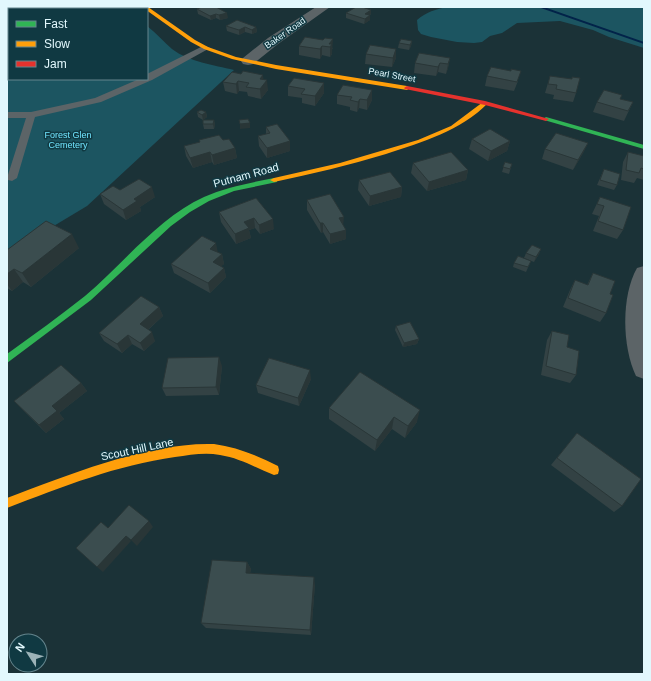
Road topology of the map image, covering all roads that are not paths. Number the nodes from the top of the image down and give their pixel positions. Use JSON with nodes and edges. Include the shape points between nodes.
{"nodes":[{"id":1,"x":324,"y":7,"type":"edge"},
{"id":2,"x":148,"y":9,"type":"edge"},
{"id":3,"x":206,"y":48,"type":"junction"},
{"id":4,"x":248,"y":61,"type":"junction"},
{"id":5,"x":148,"y":78,"type":"edge"},
{"id":6,"x":143,"y":80,"type":"edge"},
{"id":7,"x":484,"y":103,"type":"junction"},
{"id":8,"x":31,"y":114,"type":"junction"},
{"id":9,"x":7,"y":115,"type":"edge"},
{"id":10,"x":644,"y":147,"type":"edge"},
{"id":11,"x":11,"y":171,"type":"edge"},
{"id":12,"x":644,"y":273,"type":"edge"},
{"id":13,"x":7,"y":359,"type":"edge"},
{"id":14,"x":644,"y":369,"type":"edge"},
{"id":15,"x":274,"y":470,"type":"dead end"},
{"id":16,"x":7,"y":503,"type":"edge"}],
"edges":[{"from":1,"to":4,"type":"street","name":"Baker Road"},
{"from":2,"to":3,"type":"street","name":"Pearl Street"},
{"from":3,"to":4,"type":"street","name":"Pearl Street"},
{"from":3,"to":5,"type":"lane"},
{"from":4,"to":7,"type":"street","name":"Pearl Street"},
{"from":6,"to":8,"type":"lane","via":[[98,100]]},
{"from":7,"to":10,"type":"street","name":"Pearl Street","via":[[540,116]]},
{"from":7,"to":13,"type":"street","name":"Putnam Road","via":[[453,127],[420,141],[341,165],[232,189],[195,205],[164,228],[88,298]]},
{"from":8,"to":9,"type":"lane"},
{"from":8,"to":11,"type":"lane"},
{"from":12,"to":14,"type":"street","via":[[638,293],[636,320],[637,341]]},
{"from":15,"to":16,"type":"street","name":"Scout Hill Lane","via":[[239,454],[218,450],[171,453],[107,467]]}]}
